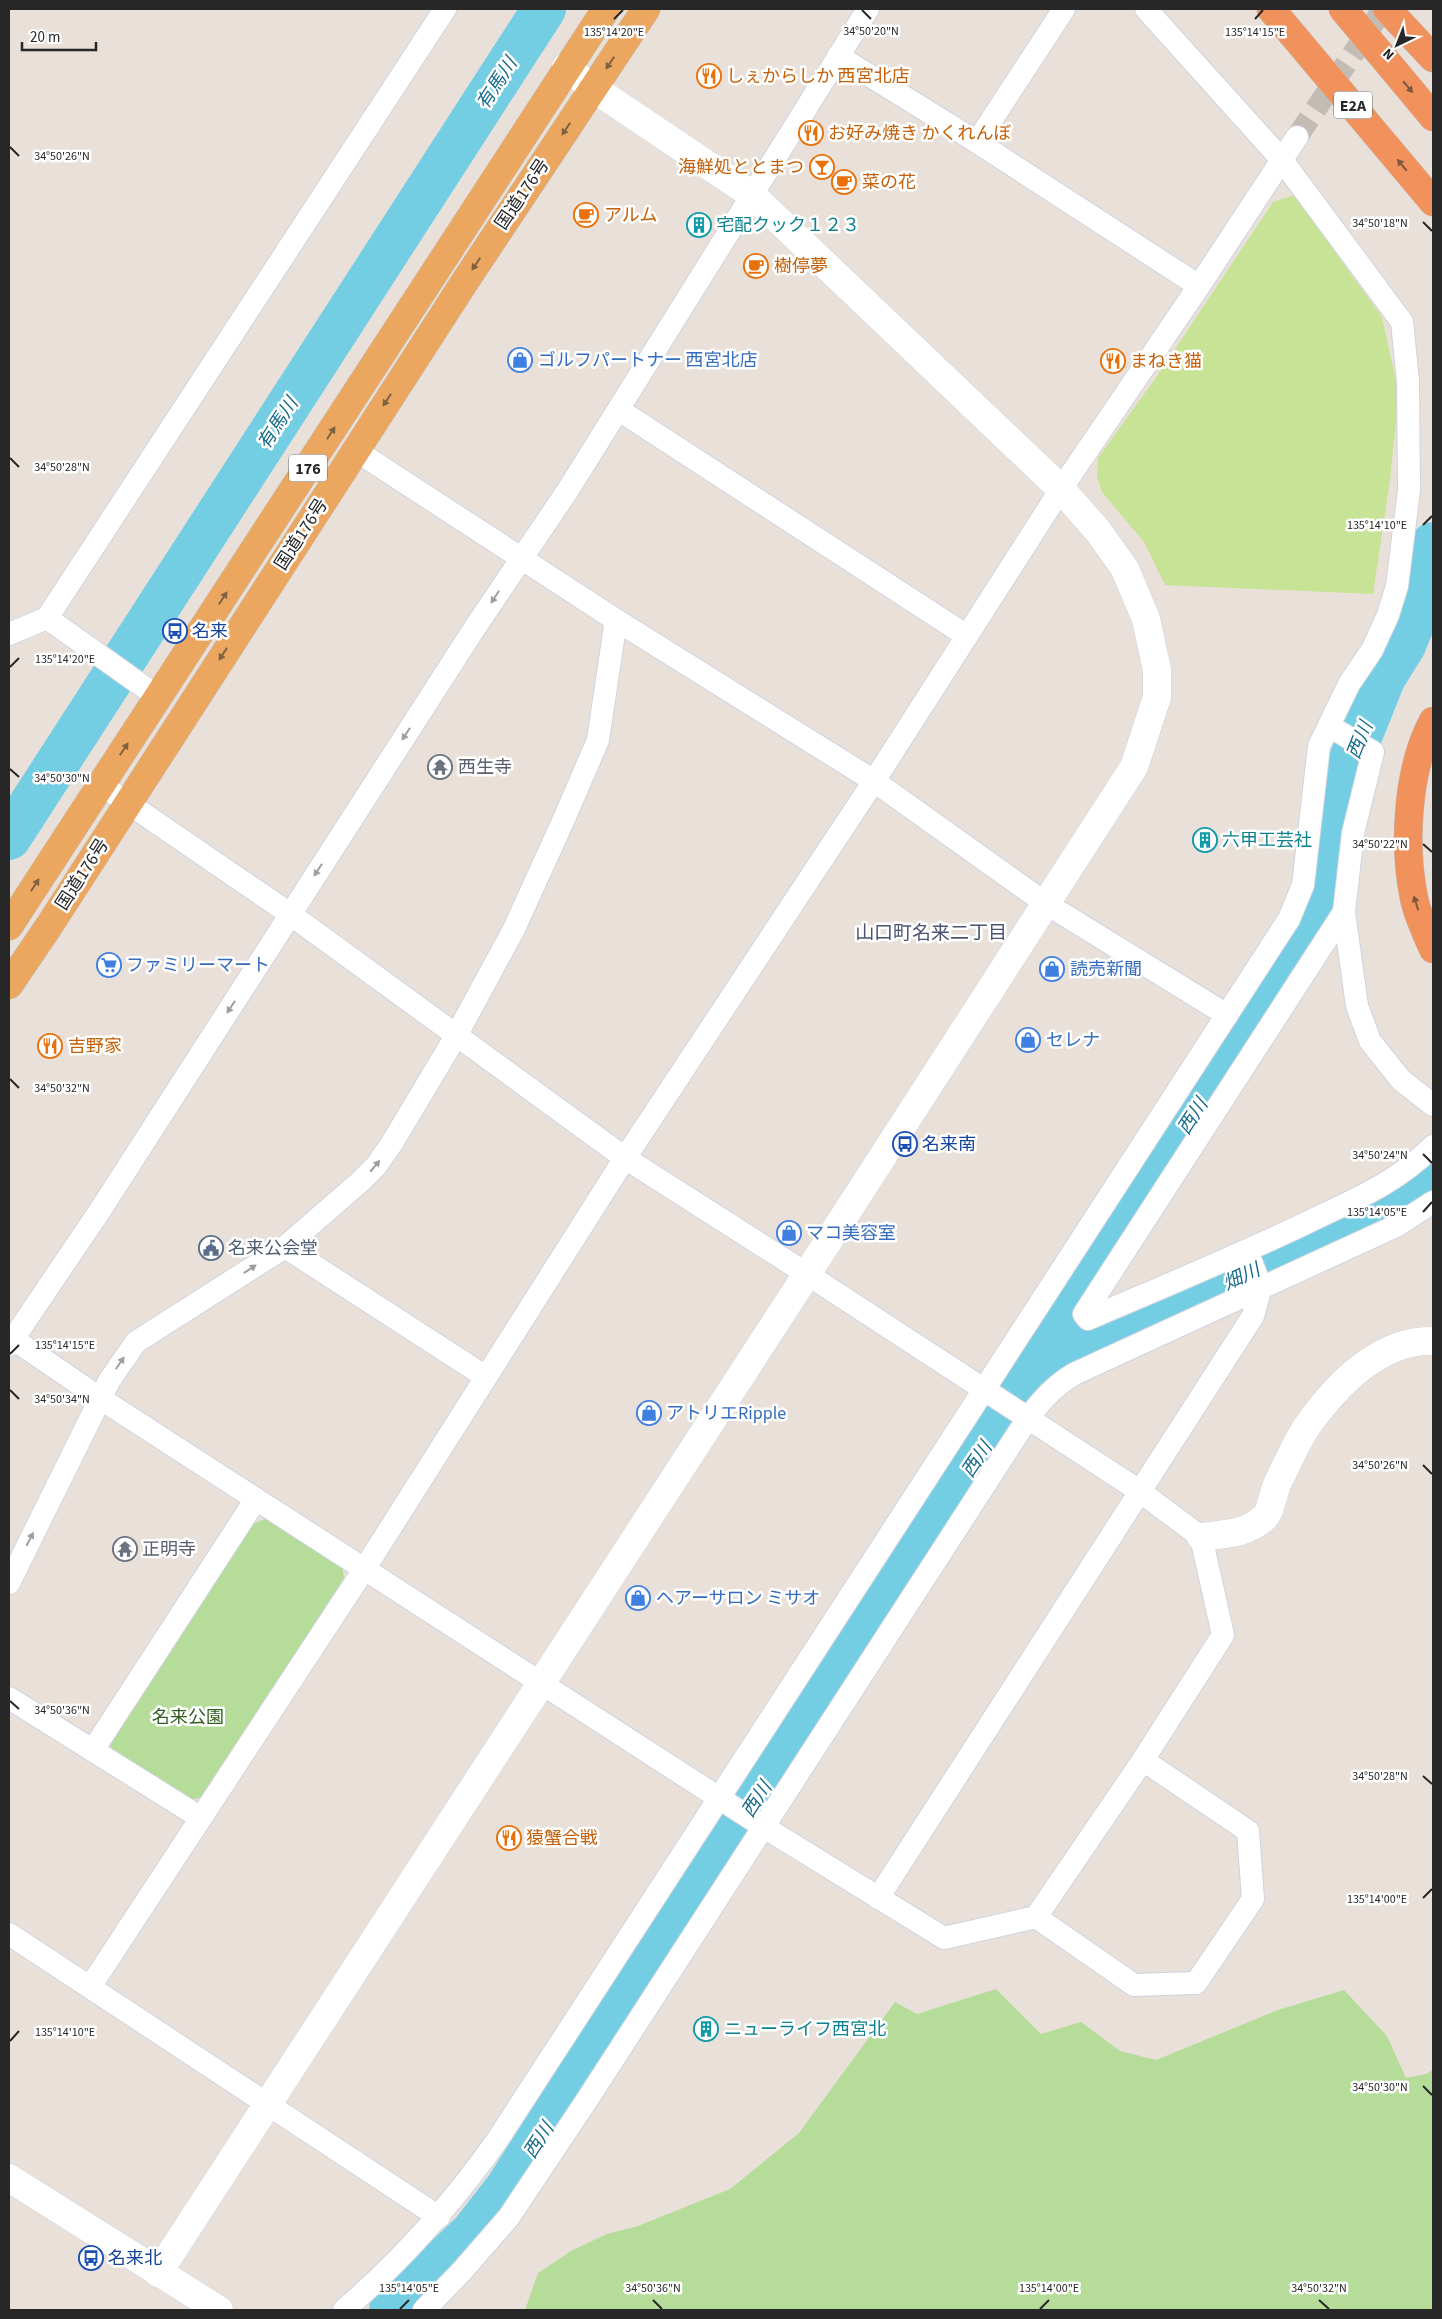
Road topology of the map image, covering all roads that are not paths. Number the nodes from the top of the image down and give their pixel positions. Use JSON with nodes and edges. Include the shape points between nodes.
{"nodes":[{"id":1,"x":445,"y":9,"type":"edge"},
{"id":2,"x":606,"y":9,"type":"edge"},
{"id":3,"x":646,"y":9,"type":"edge"},
{"id":4,"x":868,"y":9,"type":"edge"},
{"id":5,"x":1064,"y":9,"type":"edge"},
{"id":6,"x":1146,"y":9,"type":"edge"},
{"id":7,"x":1271,"y":9,"type":"edge"},
{"id":8,"x":1343,"y":9,"type":"edge"},
{"id":9,"x":1387,"y":9,"type":"edge"},
{"id":10,"x":838,"y":56,"type":"junction"},
{"id":11,"x":1433,"y":58,"type":"edge"},
{"id":12,"x":566,"y":67,"type":"junction"},
{"id":13,"x":593,"y":88,"type":"junction"},
{"id":14,"x":1433,"y":117,"type":"edge"},
{"id":15,"x":1297,"y":137,"type":"tunnel mouth"},
{"id":16,"x":977,"y":142,"type":"junction"},
{"id":17,"x":1282,"y":160,"type":"junction"},
{"id":18,"x":751,"y":194,"type":"junction"},
{"id":19,"x":1433,"y":202,"type":"edge"},
{"id":20,"x":1199,"y":286,"type":"junction"},
{"id":21,"x":619,"y":410,"type":"junction"},
{"id":22,"x":355,"y":450,"type":"junction"},
{"id":23,"x":1061,"y":488,"type":"junction"},
{"id":24,"x":521,"y":556,"type":"junction"},
{"id":25,"x":47,"y":618,"type":"junction"},
{"id":26,"x":616,"y":620,"type":"junction"},
{"id":27,"x":9,"y":634,"type":"edge"},
{"id":28,"x":967,"y":636,"type":"junction"},
{"id":29,"x":148,"y":690,"type":"junction"},
{"id":30,"x":1433,"y":720,"type":"edge"},
{"id":31,"x":1333,"y":729,"type":"junction"},
{"id":32,"x":874,"y":781,"type":"junction"},
{"id":33,"x":100,"y":784,"type":"junction"},
{"id":34,"x":127,"y":804,"type":"junction"},
{"id":35,"x":1045,"y":903,"type":"junction"},
{"id":36,"x":1344,"y":912,"type":"junction"},
{"id":37,"x":290,"y":914,"type":"junction"},
{"id":38,"x":9,"y":926,"type":"edge"},
{"id":39,"x":1433,"y":948,"type":"edge"},
{"id":40,"x":9,"y":985,"type":"edge"},
{"id":41,"x":1227,"y":1015,"type":"junction"},
{"id":42,"x":456,"y":1036,"type":"junction"},
{"id":43,"x":1433,"y":1105,"type":"edge"},
{"id":44,"x":1433,"y":1146,"type":"edge"},
{"id":45,"x":625,"y":1158,"type":"junction"},
{"id":46,"x":1433,"y":1202,"type":"edge"},
{"id":47,"x":284,"y":1247,"type":"junction"},
{"id":48,"x":1248,"y":1254,"type":"junction"},
{"id":49,"x":807,"y":1274,"type":"junction"},
{"id":50,"x":1260,"y":1284,"type":"junction"},
{"id":51,"x":10,"y":1340,"type":"edge"},
{"id":52,"x":1433,"y":1341,"type":"edge"},
{"id":53,"x":486,"y":1377,"type":"junction"},
{"id":54,"x":987,"y":1391,"type":"junction"},
{"id":55,"x":101,"y":1400,"type":"junction"},
{"id":56,"x":1025,"y":1416,"type":"junction"},
{"id":57,"x":1138,"y":1490,"type":"junction"},
{"id":58,"x":256,"y":1499,"type":"junction"},
{"id":59,"x":1201,"y":1537,"type":"junction"},
{"id":60,"x":365,"y":1568,"type":"junction"},
{"id":61,"x":9,"y":1583,"type":"edge"},
{"id":62,"x":542,"y":1683,"type":"junction"},
{"id":63,"x":9,"y":1698,"type":"edge"},
{"id":64,"x":93,"y":1750,"type":"junction"},
{"id":65,"x":1142,"y":1760,"type":"junction"},
{"id":66,"x":720,"y":1798,"type":"junction"},
{"id":67,"x":201,"y":1818,"type":"junction"},
{"id":68,"x":764,"y":1827,"type":"junction"},
{"id":69,"x":878,"y":1898,"type":"junction"},
{"id":70,"x":1036,"y":1917,"type":"junction"},
{"id":71,"x":9,"y":1934,"type":"edge"},
{"id":72,"x":90,"y":1987,"type":"junction"},
{"id":73,"x":268,"y":2103,"type":"junction"},
{"id":74,"x":9,"y":2178,"type":"edge"},
{"id":75,"x":439,"y":2217,"type":"junction"},
{"id":76,"x":158,"y":2273,"type":"junction"},
{"id":77,"x":218,"y":2310,"type":"edge"},
{"id":78,"x":344,"y":2310,"type":"edge"},
{"id":79,"x":424,"y":2310,"type":"edge"}],
"edges":[{"from":1,"to":25,"type":"street"},
{"from":2,"to":12,"type":"highway","name":"国道176号","number":"176"},
{"from":3,"to":13,"type":"highway","name":"国道176号","number":"176","one_way":true},
{"from":4,"to":10,"type":"street"},
{"from":5,"to":16,"type":"street"},
{"from":6,"to":17,"type":"street"},
{"from":19,"to":7,"type":"highway","number":"E2A","one_way":true},
{"from":8,"to":14,"type":"highway","one_way":true},
{"from":9,"to":11,"type":"highway"},
{"from":10,"to":16,"type":"street"},
{"from":10,"to":18,"type":"street"},
{"from":12,"to":13,"type":"street"},
{"from":29,"to":12,"type":"highway","name":"国道176号","number":"176","one_way":true,"via":[[360,389]]},
{"from":13,"to":18,"type":"street"},
{"from":13,"to":22,"type":"highway","name":"国道176号","number":"176","one_way":true},
{"from":15,"to":17,"type":"street"},
{"from":16,"to":20,"type":"street"},
{"from":17,"to":20,"type":"street"},
{"from":17,"to":31,"type":"street","via":[[1402,322],[1408,381],[1409,490],[1397,586],[1372,650],[1349,684]]},
{"from":18,"to":21,"type":"street"},
{"from":18,"to":23,"type":"street"},
{"from":20,"to":23,"type":"street"},
{"from":21,"to":24,"type":"street"},
{"from":21,"to":28,"type":"street"},
{"from":22,"to":24,"type":"street"},
{"from":22,"to":34,"type":"highway","name":"国道176号","number":"176","one_way":true},
{"from":23,"to":28,"type":"street"},
{"from":23,"to":35,"type":"street","via":[[1125,569],[1146,619],[1158,670],[1157,697],[1134,766]]},
{"from":24,"to":26,"type":"street"},
{"from":24,"to":37,"type":"street","one_way":true},
{"from":25,"to":27,"type":"street"},
{"from":25,"to":29,"type":"street"},
{"from":26,"to":32,"type":"street"},
{"from":26,"to":42,"type":"street","via":[[598,740],[514,929]]},
{"from":28,"to":32,"type":"street"},
{"from":33,"to":29,"type":"highway","name":"国道176号","number":"176","one_way":true},
{"from":39,"to":30,"type":"highway","one_way":true,"via":[[1414,899],[1409,851],[1411,788]]},
{"from":31,"to":36,"type":"street","via":[[1374,752],[1353,833]]},
{"from":31,"to":41,"type":"street","via":[[1319,746],[1303,885],[1289,919]]},
{"from":32,"to":35,"type":"street"},
{"from":32,"to":45,"type":"street"},
{"from":33,"to":34,"type":"street"},
{"from":38,"to":33,"type":"highway","name":"国道176号","number":"176","one_way":true},
{"from":34,"to":37,"type":"street"},
{"from":34,"to":40,"type":"highway","name":"国道176号","number":"176"},
{"from":35,"to":41,"type":"street"},
{"from":35,"to":49,"type":"street"},
{"from":36,"to":43,"type":"street","via":[[1357,1006],[1370,1042],[1401,1080]]},
{"from":36,"to":48,"type":"street","via":[[1084,1314],[1088,1319]]},
{"from":37,"to":42,"type":"street"},
{"from":37,"to":51,"type":"street","one_way":true,"via":[[99,1212]]},
{"from":41,"to":54,"type":"street"},
{"from":42,"to":45,"type":"street"},
{"from":47,"to":42,"type":"street","one_way":true,"via":[[376,1166]]},
{"from":44,"to":48,"type":"street","via":[[1387,1184]]},
{"from":45,"to":49,"type":"street"},
{"from":45,"to":53,"type":"street"},
{"from":46,"to":50,"type":"street","via":[[1396,1226]]},
{"from":47,"to":53,"type":"street"},
{"from":55,"to":47,"type":"street","one_way":true,"via":[[109,1381],[136,1342]]},
{"from":48,"to":50,"type":"street"},
{"from":49,"to":54,"type":"street"},
{"from":49,"to":62,"type":"street"},
{"from":50,"to":56,"type":"street","via":[[1074,1374],[1055,1385]]},
{"from":50,"to":57,"type":"street","via":[[1252,1316]]},
{"from":51,"to":55,"type":"street"},
{"from":52,"to":59,"type":"street","via":[[1416,1341],[1389,1350],[1346,1379],[1308,1425],[1273,1492],[1267,1516],[1249,1530]]},
{"from":53,"to":60,"type":"street"},
{"from":54,"to":56,"type":"street"},
{"from":54,"to":66,"type":"street"},
{"from":55,"to":58,"type":"street"},
{"from":61,"to":55,"type":"street","one_way":true},
{"from":56,"to":57,"type":"street"},
{"from":56,"to":68,"type":"street"},
{"from":57,"to":59,"type":"street"},
{"from":57,"to":69,"type":"street"},
{"from":58,"to":60,"type":"street"},
{"from":58,"to":64,"type":"street"},
{"from":59,"to":65,"type":"street","via":[[1223,1635]]},
{"from":60,"to":62,"type":"street"},
{"from":60,"to":67,"type":"street"},
{"from":62,"to":66,"type":"street"},
{"from":62,"to":73,"type":"street"},
{"from":63,"to":64,"type":"street"},
{"from":64,"to":67,"type":"street"},
{"from":65,"to":70,"type":"street"},
{"from":65,"to":70,"type":"street","via":[[1248,1830],[1253,1899],[1196,1983],[1134,1985]]},
{"from":66,"to":68,"type":"street"},
{"from":66,"to":75,"type":"street","via":[[498,2139]]},
{"from":67,"to":72,"type":"street"},
{"from":68,"to":69,"type":"street"},
{"from":68,"to":79,"type":"street","via":[[509,2217]]},
{"from":69,"to":70,"type":"street","via":[[944,1938]]},
{"from":71,"to":72,"type":"street"},
{"from":72,"to":73,"type":"street"},
{"from":73,"to":75,"type":"street"},
{"from":73,"to":76,"type":"street"},
{"from":74,"to":76,"type":"street"},
{"from":75,"to":78,"type":"street"},
{"from":76,"to":77,"type":"street"}]}
